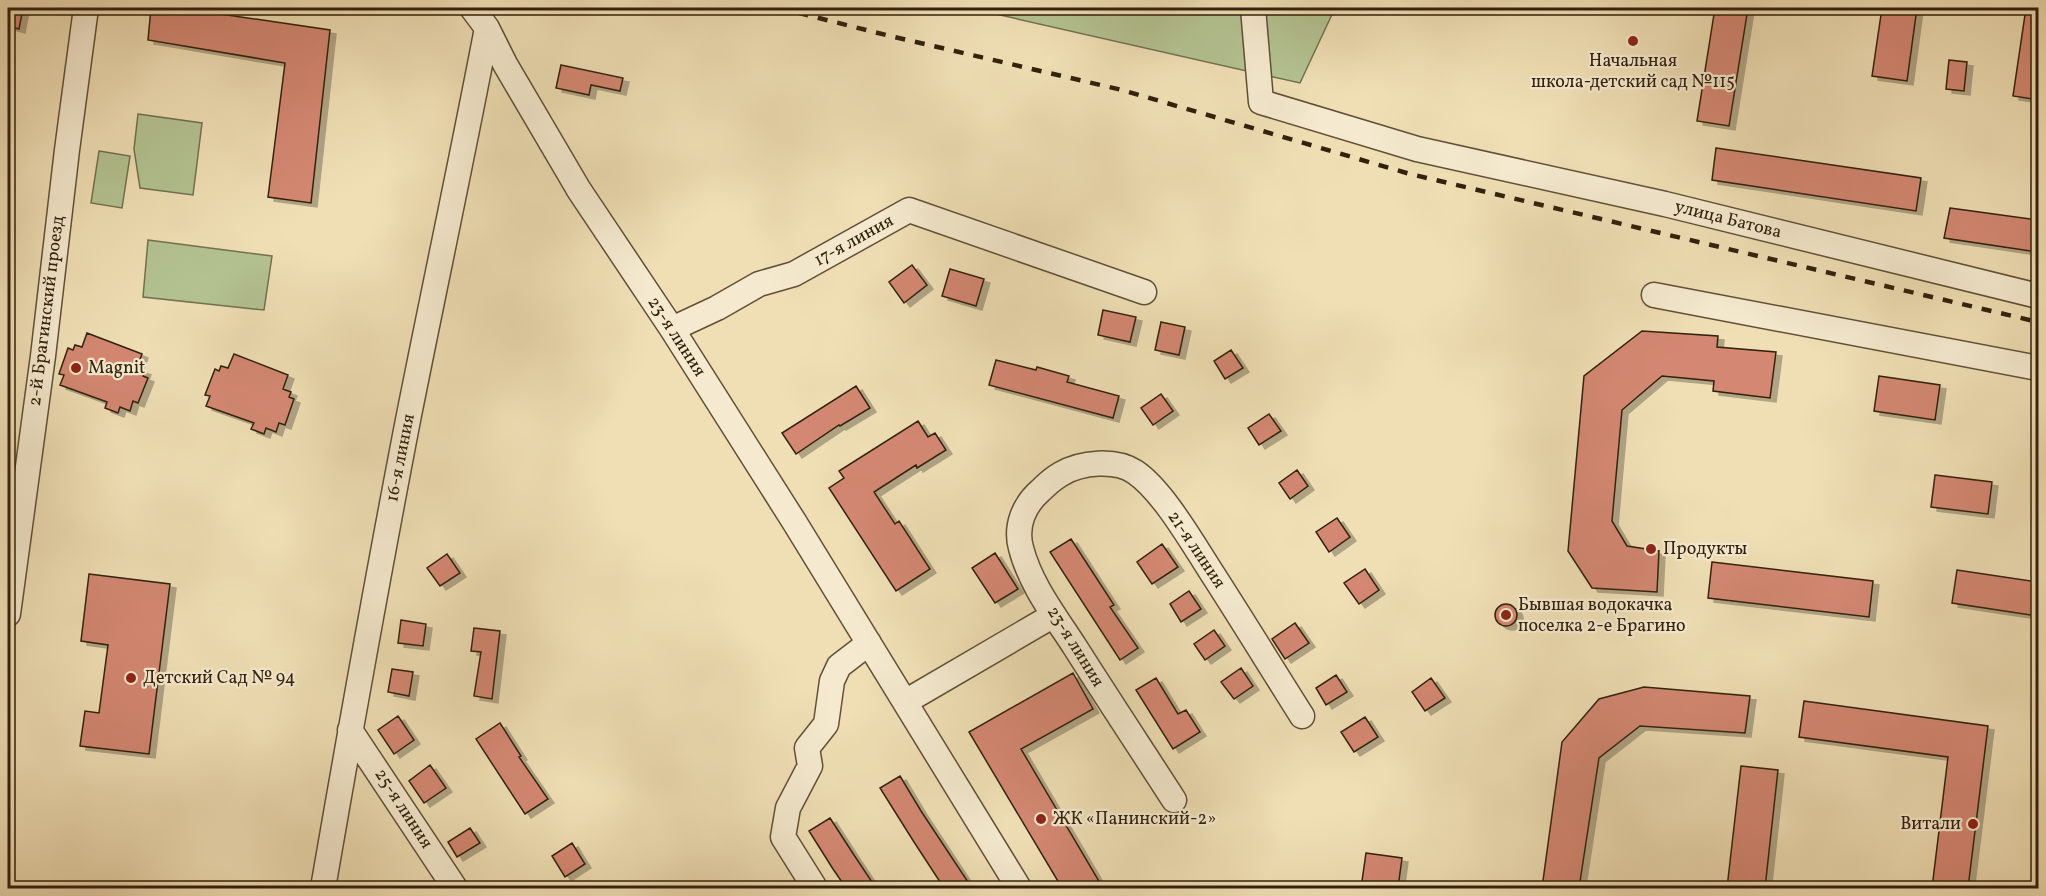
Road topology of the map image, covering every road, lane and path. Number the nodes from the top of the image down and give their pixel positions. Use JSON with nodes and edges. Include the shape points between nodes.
{"nodes":[{"id":1,"x":86,"y":8,"type":"edge"},
{"id":2,"x":472,"y":8,"type":"edge"},
{"id":3,"x":1253,"y":8,"type":"edge"},
{"id":4,"x":487,"y":28,"type":"junction"},
{"id":5,"x":1144,"y":292,"type":"dead end"},
{"id":6,"x":1654,"y":295,"type":"dead end"},
{"id":7,"x":2038,"y":296,"type":"edge"},
{"id":8,"x":672,"y":329,"type":"junction"},
{"id":9,"x":2038,"y":368,"type":"edge"},
{"id":10,"x":1044,"y":487,"type":"joint"},
{"id":11,"x":8,"y":614,"type":"edge"},
{"id":12,"x":1054,"y":615,"type":"junction"},
{"id":13,"x":869,"y":643,"type":"junction"},
{"id":14,"x":905,"y":702,"type":"junction"},
{"id":15,"x":1302,"y":716,"type":"dead end"},
{"id":16,"x":350,"y":730,"type":"junction"},
{"id":17,"x":1174,"y":800,"type":"dead end"},
{"id":18,"x":323,"y":888,"type":"edge"},
{"id":19,"x":455,"y":888,"type":"edge"},
{"id":20,"x":815,"y":888,"type":"edge"},
{"id":21,"x":1019,"y":888,"type":"edge"}],
"edges":[{"from":1,"to":11,"type":"street","name":"2-й Брагинский проезд"},
{"from":2,"to":4,"type":"street"},
{"from":3,"to":7,"type":"street","name":"улица Батова","via":[[1261,102],[1417,149],[1665,204]]},
{"from":4,"to":8,"type":"street","name":"23-я линия","via":[[579,190]]},
{"from":4,"to":16,"type":"street","name":"16-я линия"},
{"from":5,"to":8,"type":"street","name":"17-я линия","via":[[909,210],[794,274],[759,284]]},
{"from":6,"to":9,"type":"street"},
{"from":8,"to":13,"type":"street","name":"23-я линия"},
{"from":10,"to":12,"type":"street","name":"23-я линия","via":[[1022,515],[1020,548]]},
{"from":10,"to":15,"type":"street","name":"21-я линия","via":[[1062,473],[1083,466],[1122,466],[1135,472],[1162,499],[1186,533]]},
{"from":12,"to":14,"type":"street"},
{"from":12,"to":17,"type":"street","name":"23-я линия"},
{"from":13,"to":14,"type":"street","name":"23-я линия"},
{"from":13,"to":20,"type":"street","via":[[839,666],[832,681],[826,724],[807,748],[810,766],[788,808],[783,837]]},
{"from":14,"to":21,"type":"street","name":"23-я линия"},
{"from":16,"to":18,"type":"street","name":"16-я линия"},
{"from":16,"to":19,"type":"street","name":"25-я линия"}]}
